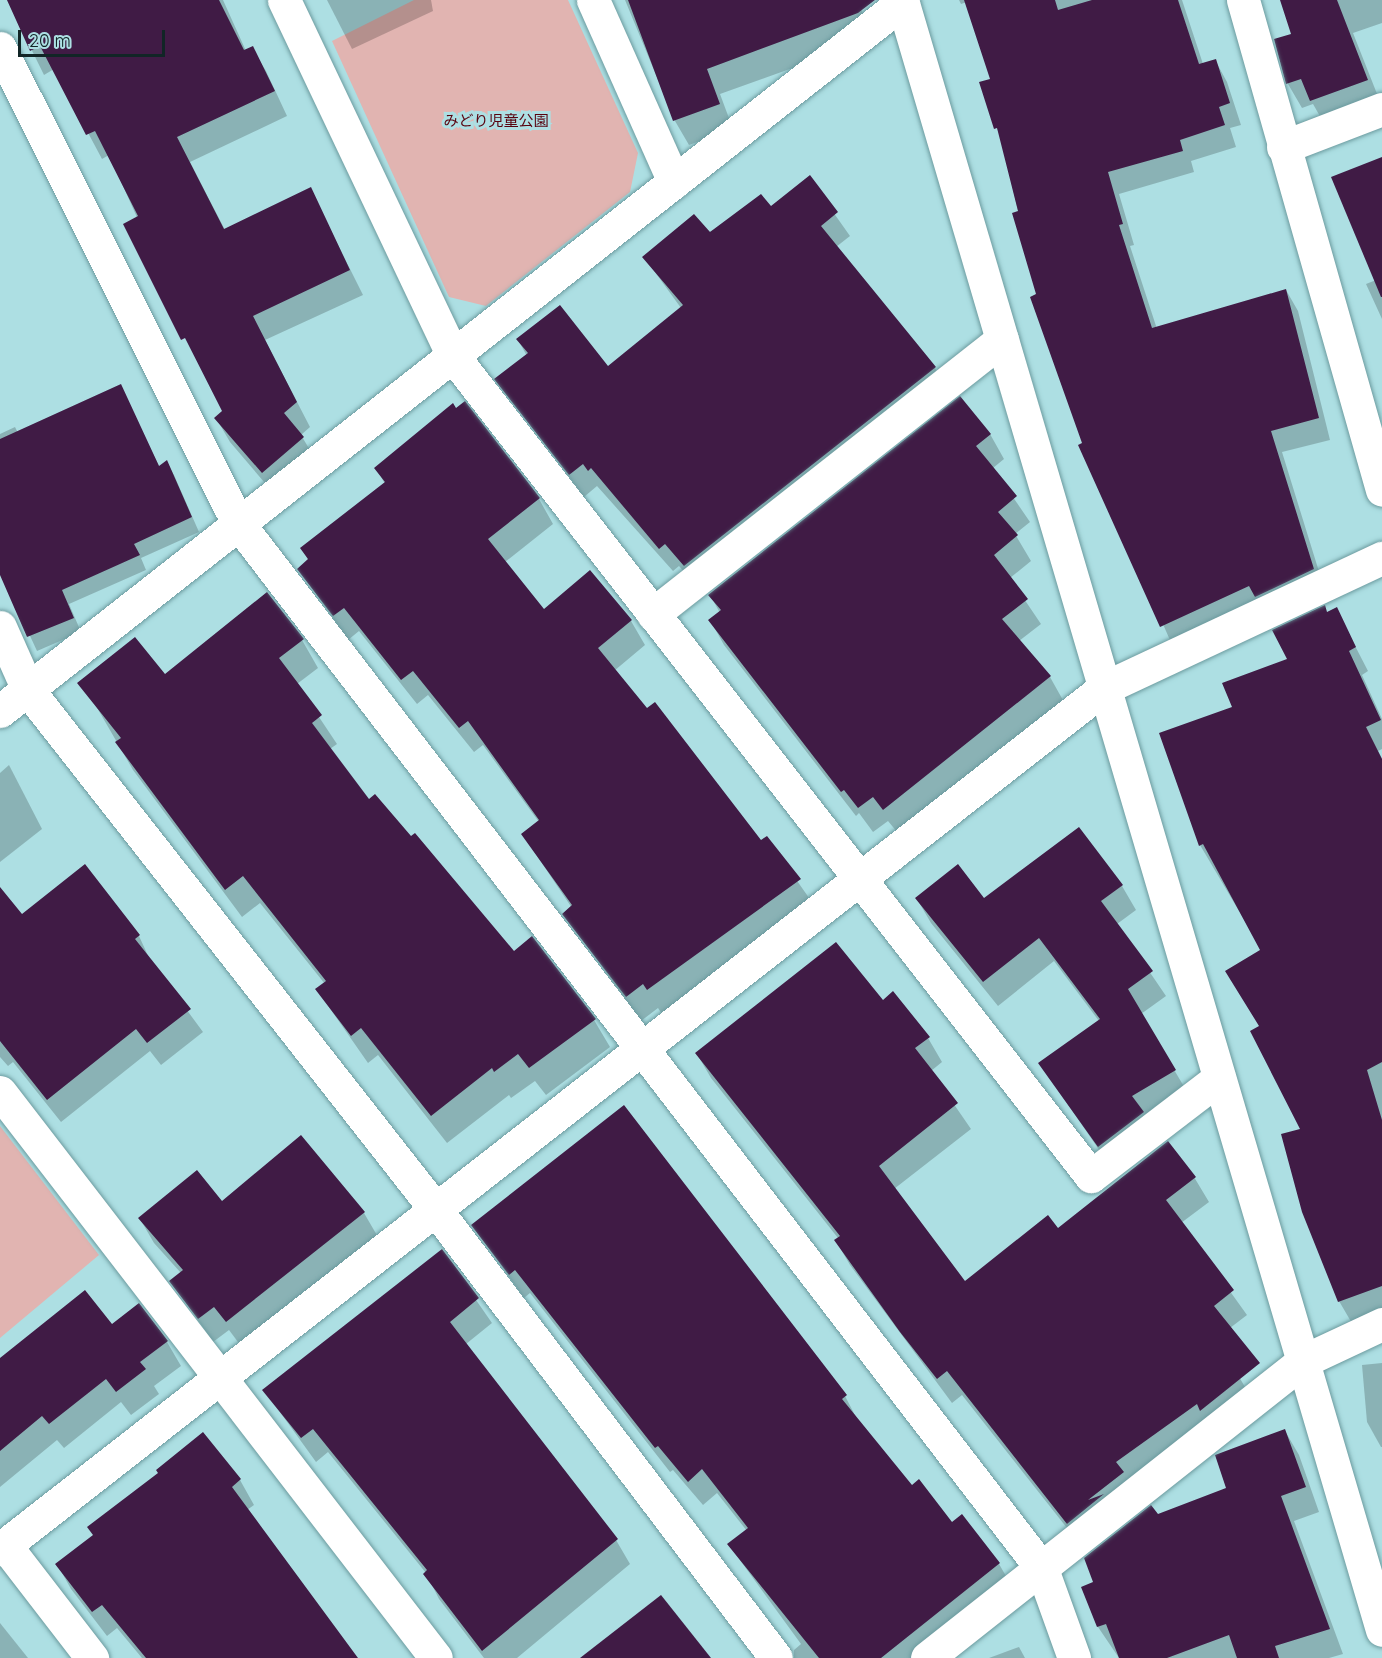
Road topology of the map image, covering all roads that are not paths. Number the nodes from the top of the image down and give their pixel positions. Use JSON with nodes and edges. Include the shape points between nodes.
{"nodes":[{"id":1,"x":284,"y":0,"type":"edge"},
{"id":2,"x":593,"y":0,"type":"edge"},
{"id":3,"x":1243,"y":0,"type":"edge"},
{"id":4,"x":902,"y":1,"type":"edge"},
{"id":5,"x":0,"y":48,"type":"edge"},
{"id":6,"x":1382,"y":109,"type":"edge"},
{"id":7,"x":1283,"y":147,"type":"junction"},
{"id":8,"x":674,"y":182,"type":"junction"},
{"id":9,"x":1002,"y":339,"type":"junction"},
{"id":10,"x":453,"y":356,"type":"junction"},
{"id":11,"x":1382,"y":490,"type":"edge"},
{"id":12,"x":238,"y":523,"type":"junction"},
{"id":13,"x":1382,"y":558,"type":"edge"},
{"id":14,"x":653,"y":614,"type":"junction"},
{"id":15,"x":0,"y":627,"type":"edge"},
{"id":16,"x":1104,"y":688,"type":"junction"},
{"id":17,"x":28,"y":690,"type":"junction"},
{"id":18,"x":0,"y":711,"type":"edge"},
{"id":19,"x":858,"y":880,"type":"junction"},
{"id":20,"x":640,"y":1050,"type":"junction"},
{"id":21,"x":1219,"y":1078,"type":"junction"},
{"id":22,"x":0,"y":1092,"type":"edge"},
{"id":23,"x":436,"y":1209,"type":"junction"},
{"id":24,"x":1382,"y":1324,"type":"edge"},
{"id":25,"x":1303,"y":1361,"type":"junction"},
{"id":26,"x":221,"y":1377,"type":"junction"},
{"id":27,"x":2,"y":1547,"type":"edge"},
{"id":28,"x":1042,"y":1569,"type":"junction"},
{"id":29,"x":1382,"y":1630,"type":"edge"},
{"id":30,"x":92,"y":1658,"type":"edge"},
{"id":31,"x":436,"y":1658,"type":"edge"},
{"id":32,"x":776,"y":1658,"type":"edge"},
{"id":33,"x":927,"y":1658,"type":"edge"},
{"id":34,"x":1074,"y":1658,"type":"edge"}],
"edges":[{"from":1,"to":10,"type":"street"},
{"from":2,"to":8,"type":"street"},
{"from":3,"to":7,"type":"street"},
{"from":4,"to":8,"type":"street"},
{"from":4,"to":9,"type":"street"},
{"from":5,"to":12,"type":"street"},
{"from":6,"to":7,"type":"street"},
{"from":7,"to":11,"type":"street"},
{"from":8,"to":10,"type":"street"},
{"from":9,"to":14,"type":"street"},
{"from":9,"to":16,"type":"street"},
{"from":10,"to":12,"type":"street"},
{"from":10,"to":14,"type":"street"},
{"from":12,"to":17,"type":"street"},
{"from":12,"to":20,"type":"street"},
{"from":13,"to":16,"type":"street"},
{"from":14,"to":19,"type":"street"},
{"from":15,"to":17,"type":"street"},
{"from":16,"to":19,"type":"street"},
{"from":16,"to":21,"type":"street"},
{"from":17,"to":18,"type":"street"},
{"from":17,"to":23,"type":"street"},
{"from":19,"to":20,"type":"street"},
{"from":19,"to":21,"type":"street","via":[[1091,1176]]},
{"from":20,"to":23,"type":"street"},
{"from":20,"to":28,"type":"street"},
{"from":21,"to":25,"type":"street"},
{"from":22,"to":26,"type":"street"},
{"from":23,"to":26,"type":"street"},
{"from":23,"to":32,"type":"street"},
{"from":24,"to":25,"type":"street"},
{"from":25,"to":28,"type":"street"},
{"from":25,"to":29,"type":"street"},
{"from":26,"to":27,"type":"street"},
{"from":26,"to":31,"type":"street"},
{"from":27,"to":30,"type":"street"},
{"from":28,"to":33,"type":"street"},
{"from":28,"to":34,"type":"street"}]}
